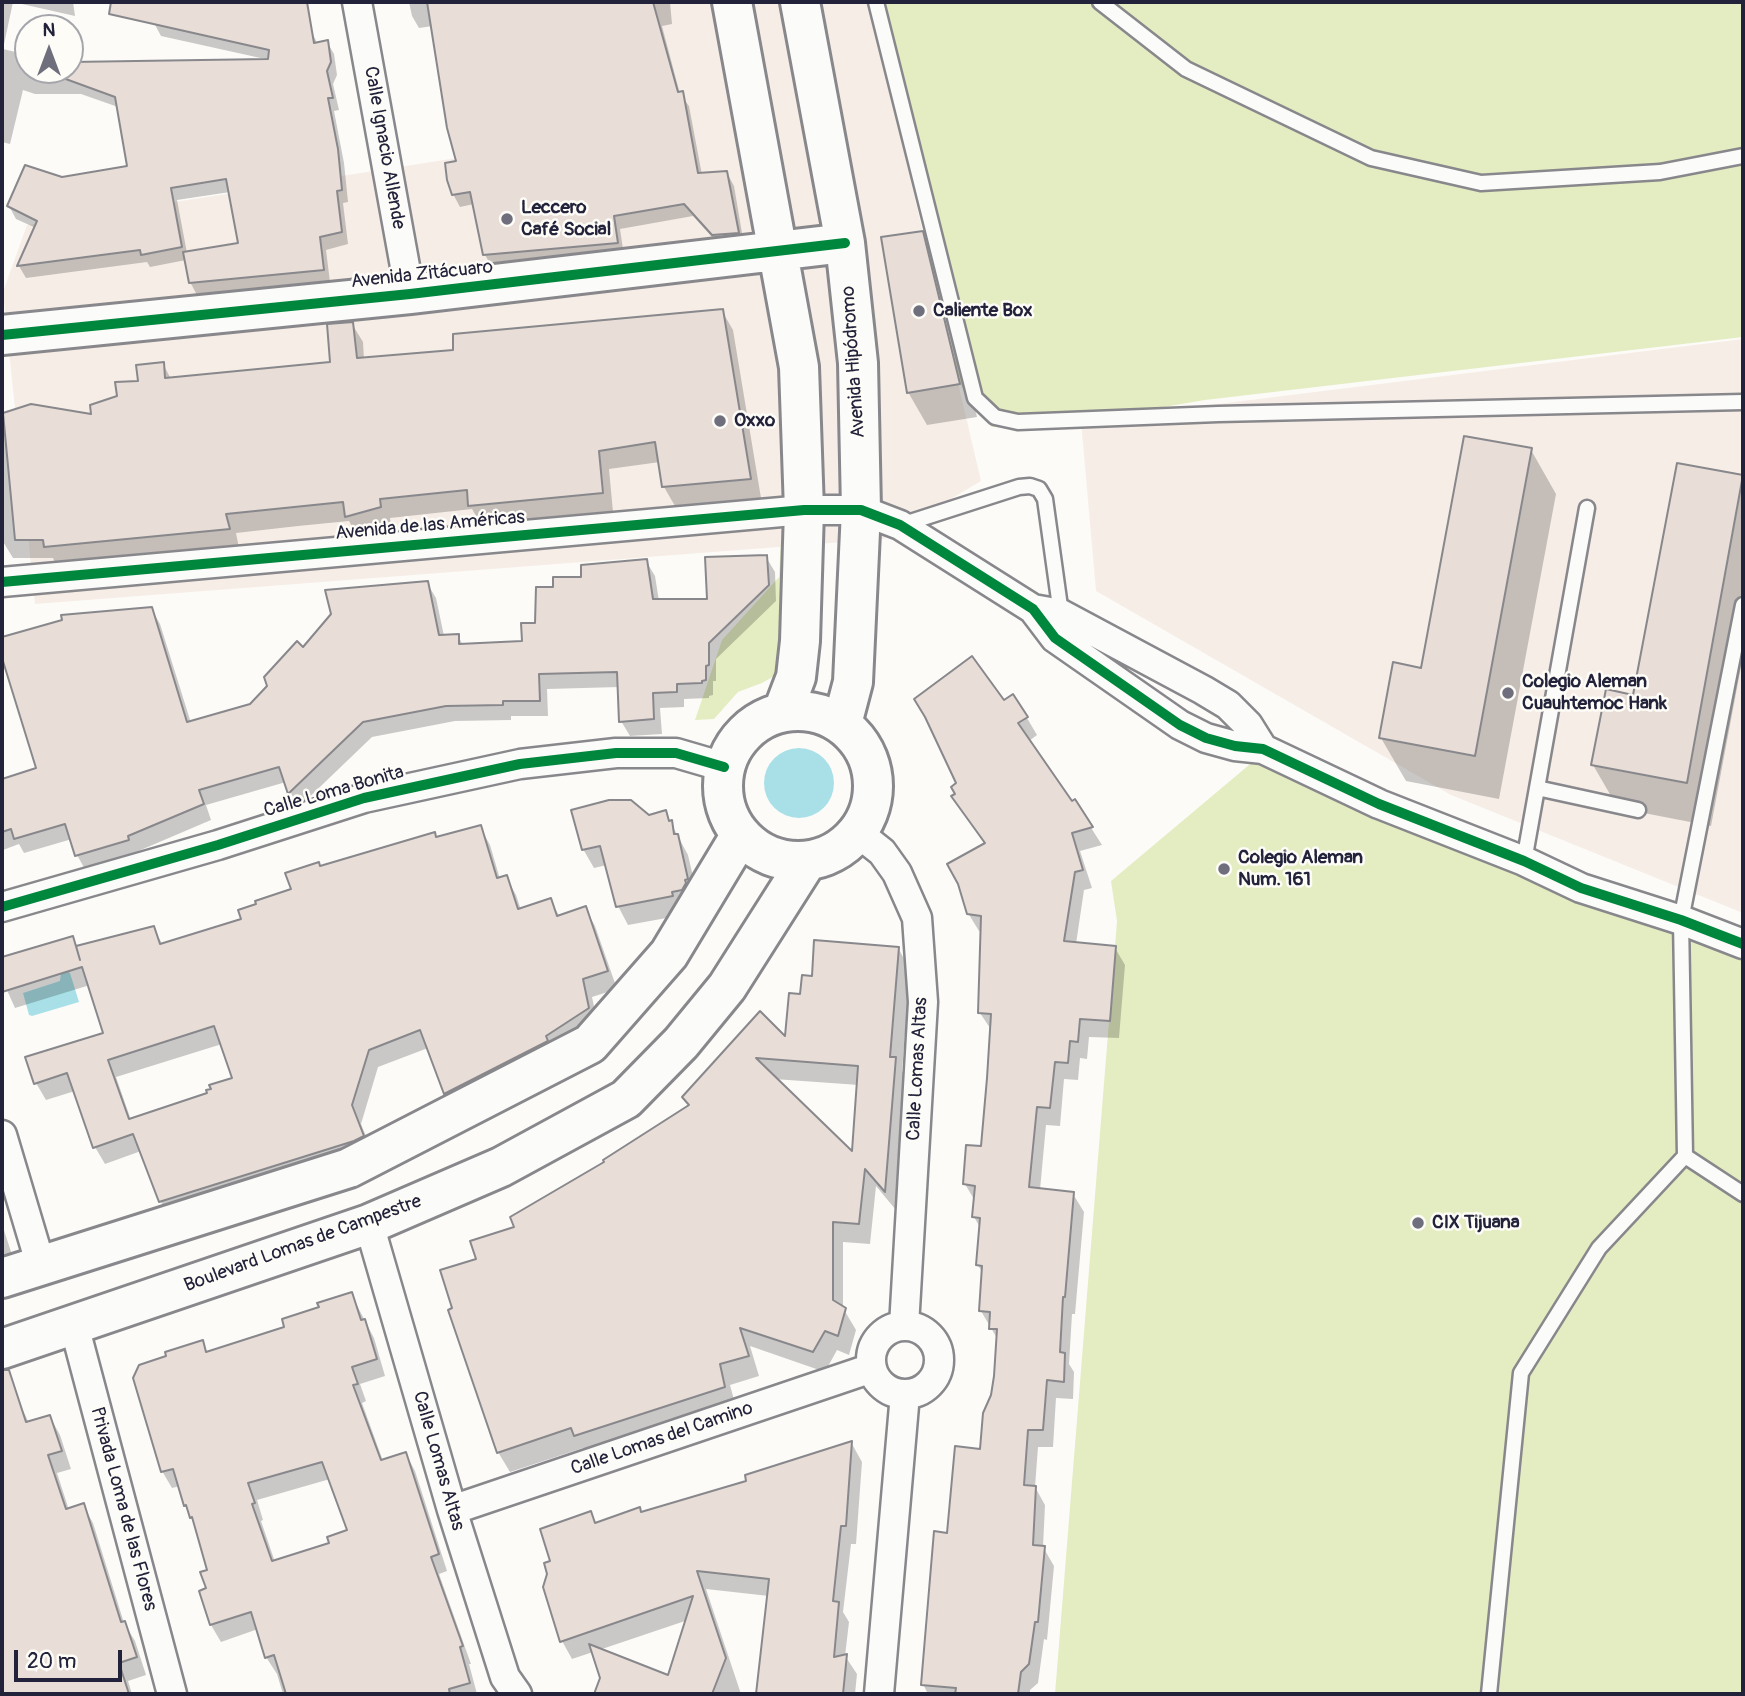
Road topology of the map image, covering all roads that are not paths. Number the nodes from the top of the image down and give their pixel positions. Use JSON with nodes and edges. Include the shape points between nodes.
{"nodes":[{"id":1,"x":357,"y":2,"type":"edge"},
{"id":2,"x":732,"y":2,"type":"edge"},
{"id":3,"x":800,"y":2,"type":"edge"},
{"id":4,"x":876,"y":2,"type":"edge"},
{"id":5,"x":1100,"y":2,"type":"edge"},
{"id":6,"x":1743,"y":156,"type":"edge"},
{"id":7,"x":845,"y":243,"type":"junction"},
{"id":8,"x":778,"y":252,"type":"junction"},
{"id":9,"x":411,"y":294,"type":"junction"},
{"id":10,"x":2,"y":335,"type":"edge"},
{"id":11,"x":1743,"y":402,"type":"edge"},
{"id":12,"x":1587,"y":508,"type":"dead end"},
{"id":13,"x":804,"y":510,"type":"junction"},
{"id":14,"x":861,"y":510,"type":"junction"},
{"id":15,"x":900,"y":525,"type":"junction"},
{"id":16,"x":2,"y":582,"type":"edge"},
{"id":17,"x":1743,"y":605,"type":"edge"},
{"id":18,"x":1033,"y":609,"type":"junction"},
{"id":19,"x":1061,"y":614,"type":"junction"},
{"id":20,"x":783,"y":712,"type":"junction"},
{"id":21,"x":842,"y":724,"type":"junction"},
{"id":22,"x":1263,"y":749,"type":"junction"},
{"id":23,"x":724,"y":767,"type":"junction"},
{"id":24,"x":1537,"y":788,"type":"junction"},
{"id":25,"x":1637,"y":810,"type":"dead end"},
{"id":26,"x":858,"y":833,"type":"junction"},
{"id":27,"x":740,"y":836,"type":"junction"},
{"id":28,"x":807,"y":861,"type":"junction"},
{"id":29,"x":1524,"y":861,"type":"junction"},
{"id":30,"x":2,"y":907,"type":"edge"},
{"id":31,"x":1681,"y":920,"type":"junction"},
{"id":32,"x":1743,"y":944,"type":"edge"},
{"id":33,"x":2,"y":1135,"type":"edge"},
{"id":34,"x":1685,"y":1156,"type":"junction"},
{"id":35,"x":1743,"y":1194,"type":"edge"},
{"id":36,"x":369,"y":1224,"type":"junction"},
{"id":37,"x":41,"y":1266,"type":"junction"},
{"id":38,"x":2,"y":1278,"type":"edge"},
{"id":39,"x":74,"y":1325,"type":"junction"},
{"id":40,"x":904,"y":1326,"type":"junction"},
{"id":41,"x":2,"y":1349,"type":"edge"},
{"id":42,"x":872,"y":1368,"type":"junction"},
{"id":43,"x":905,"y":1394,"type":"junction"},
{"id":44,"x":452,"y":1510,"type":"junction"},
{"id":45,"x":172,"y":1694,"type":"edge"},
{"id":46,"x":517,"y":1694,"type":"edge"},
{"id":47,"x":879,"y":1694,"type":"edge"},
{"id":48,"x":1489,"y":1694,"type":"edge"}],
"edges":[{"from":1,"to":9,"type":"street","name":"Calle Ignacio Allende"},
{"from":2,"to":8,"type":"main road"},
{"from":3,"to":7,"type":"main road","name":"Avenida Hipódromo"},
{"from":4,"to":11,"type":"lane","via":[[975,398],[995,417],[1018,422]]},
{"from":5,"to":6,"type":"lane","via":[[1185,69],[1371,158],[1481,183],[1660,172]]},
{"from":7,"to":8,"type":"main road","name":"Avenida Zitácuaro"},
{"from":7,"to":14,"type":"main road","name":"Avenida Hipódromo","via":[[858,363]]},
{"from":8,"to":9,"type":"main road","name":"Avenida Zitácuaro"},
{"from":8,"to":13,"type":"main road","via":[[799,367]]},
{"from":9,"to":10,"type":"main road","name":"Avenida Zitácuaro"},
{"from":12,"to":24,"type":"lane"},
{"from":13,"to":14,"type":"street","name":"Avenida de las Américas"},
{"from":13,"to":16,"type":"street","name":"Avenida de las Américas"},
{"from":13,"to":20,"type":"main road","via":[[800,641],[796,677]]},
{"from":14,"to":15,"type":"street"},
{"from":14,"to":21,"type":"main road","name":"Avenida Hipódromo","via":[[853,682]]},
{"from":15,"to":18,"type":"street"},
{"from":15,"to":19,"type":"lane","via":[[1019,487],[1039,489],[1045,499]]},
{"from":17,"to":31,"type":"lane"},
{"from":18,"to":19,"type":"street"},
{"from":18,"to":22,"type":"street","via":[[1055,638],[1180,725],[1206,738]]},
{"from":19,"to":22,"type":"street","via":[[1228,705]]},
{"from":20,"to":21,"type":"main road","via":[[814,712]]},
{"from":20,"to":23,"type":"main road","via":[[745,731]]},
{"from":21,"to":26,"type":"main road","via":[[870,760],[874,785],[870,810]]},
{"from":22,"to":29,"type":"street","via":[[1378,804]]},
{"from":23,"to":27,"type":"main road","via":[[727,815]]},
{"from":23,"to":30,"type":"street","name":"Calle Loma Bonita","via":[[676,753],[616,753],[520,764],[364,798]]},
{"from":24,"to":25,"type":"lane"},
{"from":24,"to":29,"type":"lane"},
{"from":26,"to":28,"type":"main road","via":[[835,851]]},
{"from":26,"to":40,"type":"street","name":"Calle Lomas Altas","via":[[882,852],[897,873],[917,918],[923,1002]]},
{"from":27,"to":28,"type":"main road","via":[[758,851],[782,860]]},
{"from":27,"to":37,"type":"main road","via":[[669,954],[590,1044],[349,1168]]},
{"from":28,"to":36,"type":"main road","name":"Boulevard Lomas de Campestre","via":[[727,987],[626,1099],[501,1167]]},
{"from":29,"to":31,"type":"street","via":[[1581,888]]},
{"from":31,"to":32,"type":"street"},
{"from":31,"to":34,"type":"lane"},
{"from":33,"to":37,"type":"street"},
{"from":34,"to":35,"type":"lane"},
{"from":34,"to":48,"type":"lane","via":[[1600,1248],[1521,1373]]},
{"from":36,"to":39,"type":"main road","name":"Boulevard Lomas de Campestre"},
{"from":36,"to":44,"type":"street","name":"Calle Lomas Altas"},
{"from":37,"to":38,"type":"main road"},
{"from":39,"to":41,"type":"main road","name":"Boulevard Lomas de Campestre"},
{"from":39,"to":45,"type":"street","name":"Privada Loma de las Flores"},
{"from":40,"to":42,"type":"street","via":[[889,1329],[878,1339]]},
{"from":40,"to":43,"type":"street","via":[[932,1338],[939,1352],[939,1367],[932,1381],[920,1391]]},
{"from":42,"to":43,"type":"street","via":[[883,1386]]},
{"from":42,"to":44,"type":"street","name":"Calle Lomas del Camino"},
{"from":43,"to":47,"type":"street"},
{"from":44,"to":46,"type":"street","name":"Calle Lomas Altas","via":[[505,1677]]}]}
